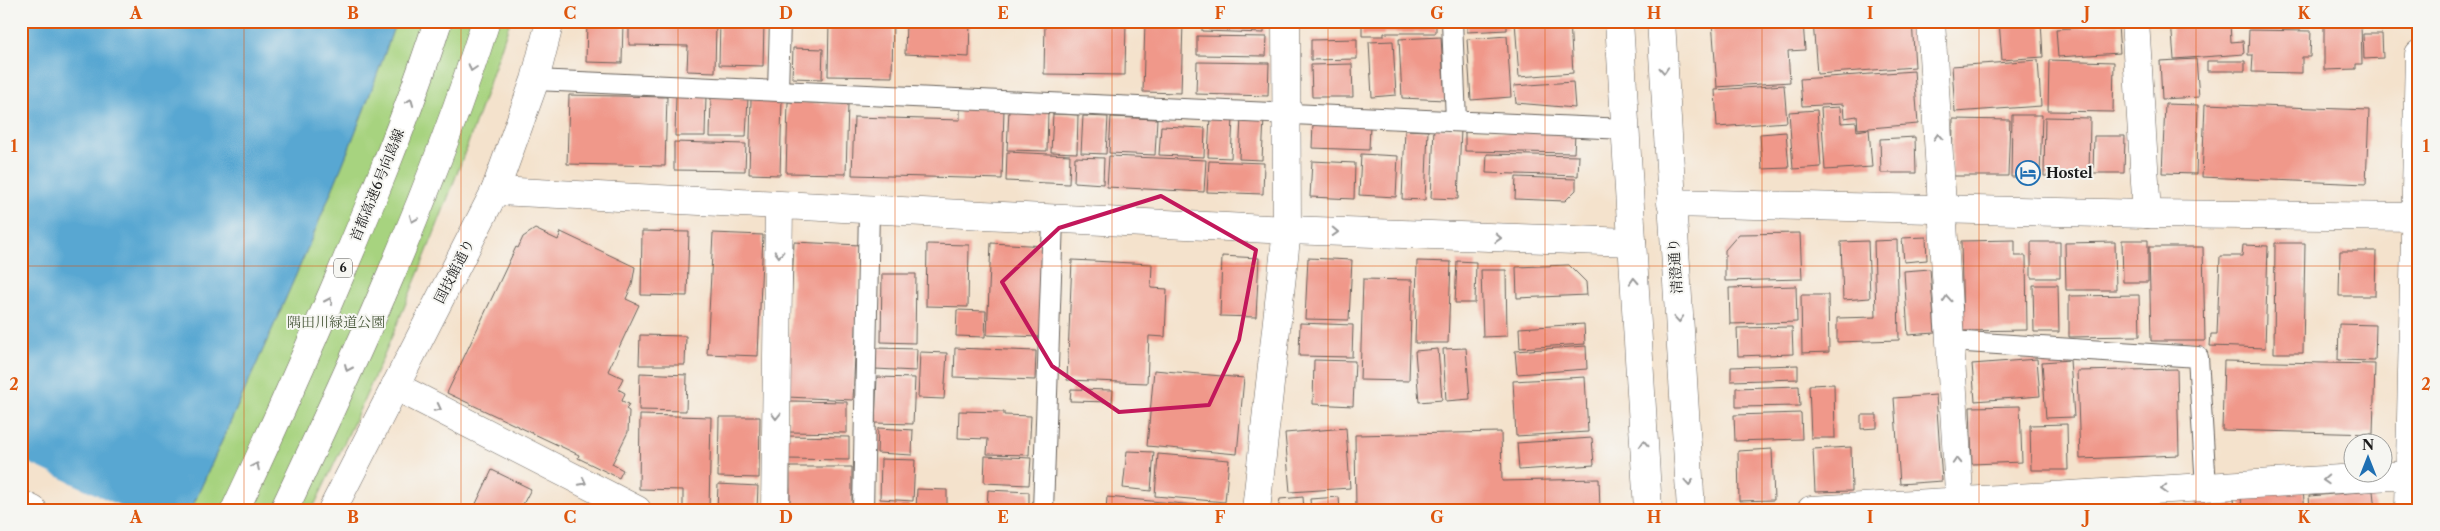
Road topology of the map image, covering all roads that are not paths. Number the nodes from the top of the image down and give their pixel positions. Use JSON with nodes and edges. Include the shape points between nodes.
{"nodes":[{"id":1,"x":438,"y":21,"type":"edge"},
{"id":2,"x":486,"y":21,"type":"edge"},
{"id":3,"x":550,"y":21,"type":"edge"},
{"id":4,"x":780,"y":21,"type":"edge"},
{"id":5,"x":1286,"y":21,"type":"edge"},
{"id":6,"x":1452,"y":21,"type":"edge"},
{"id":7,"x":1619,"y":21,"type":"edge"},
{"id":8,"x":1661,"y":21,"type":"edge"},
{"id":9,"x":1931,"y":21,"type":"edge"},
{"id":10,"x":2135,"y":21,"type":"edge"},
{"id":11,"x":2419,"y":54,"type":"edge"},
{"id":12,"x":535,"y":80,"type":"junction"},
{"id":13,"x":778,"y":91,"type":"junction"},
{"id":14,"x":1287,"y":113,"type":"junction"},
{"id":15,"x":1456,"y":121,"type":"junction"},
{"id":16,"x":1626,"y":129,"type":"junction"},
{"id":17,"x":495,"y":191,"type":"junction"},
{"id":18,"x":1671,"y":203,"type":"junction"},
{"id":19,"x":780,"y":205,"type":"junction"},
{"id":20,"x":1942,"y":208,"type":"junction"},
{"id":21,"x":869,"y":210,"type":"junction"},
{"id":22,"x":2148,"y":214,"type":"junction"},
{"id":23,"x":2416,"y":217,"type":"edge"},
{"id":24,"x":1053,"y":219,"type":"junction"},
{"id":25,"x":1287,"y":230,"type":"junction"},
{"id":26,"x":1632,"y":242,"type":"junction"},
{"id":27,"x":1950,"y":341,"type":"junction"},
{"id":28,"x":395,"y":386,"type":"junction"},
{"id":29,"x":2409,"y":474,"type":"junction"},
{"id":30,"x":2206,"y":487,"type":"junction"},
{"id":31,"x":2070,"y":502,"type":"edge"},
{"id":32,"x":21,"y":504,"type":"edge"},
{"id":33,"x":1960,"y":505,"type":"edge"},
{"id":34,"x":33,"y":510,"type":"edge"},
{"id":35,"x":235,"y":510,"type":"edge"},
{"id":36,"x":284,"y":510,"type":"edge"},
{"id":37,"x":332,"y":510,"type":"edge"},
{"id":38,"x":636,"y":510,"type":"edge"},
{"id":39,"x":775,"y":510,"type":"edge"},
{"id":40,"x":862,"y":510,"type":"edge"},
{"id":41,"x":1043,"y":510,"type":"edge"},
{"id":42,"x":1256,"y":510,"type":"edge"},
{"id":43,"x":1648,"y":510,"type":"edge"},
{"id":44,"x":1691,"y":510,"type":"edge"},
{"id":45,"x":1811,"y":510,"type":"edge"},
{"id":46,"x":2409,"y":510,"type":"edge"}],
"edges":[{"from":35,"to":1,"type":"main road","name":"首都高速6号向島線","number":"6","one_way":true,"via":[[355,242],[422,74]]},
{"from":2,"to":36,"type":"main road","one_way":true,"via":[[464,92],[397,260]]},
{"from":3,"to":12,"type":"main road","name":"国技館通り"},
{"from":4,"to":13,"type":"lane"},
{"from":5,"to":14,"type":"main road"},
{"from":6,"to":15,"type":"lane"},
{"from":7,"to":16,"type":"main road"},
{"from":8,"to":18,"type":"main road","name":"清澄通り","one_way":true},
{"from":20,"to":9,"type":"main road","one_way":true},
{"from":10,"to":22,"type":"main road"},
{"from":11,"to":23,"type":"main road"},
{"from":12,"to":13,"type":"lane"},
{"from":12,"to":17,"type":"main road","name":"国技館通り"},
{"from":13,"to":14,"type":"lane"},
{"from":14,"to":15,"type":"lane"},
{"from":14,"to":25,"type":"main road"},
{"from":15,"to":16,"type":"lane"},
{"from":16,"to":26,"type":"main road"},
{"from":17,"to":19,"type":"main road"},
{"from":17,"to":28,"type":"main road","name":"国技館通り"},
{"from":18,"to":20,"type":"main road"},
{"from":18,"to":44,"type":"main road","name":"清澄通り","one_way":true},
{"from":19,"to":21,"type":"main road"},
{"from":19,"to":39,"type":"main road","one_way":true},
{"from":20,"to":22,"type":"main road"},
{"from":27,"to":20,"type":"main road","one_way":true},
{"from":21,"to":24,"type":"main road"},
{"from":21,"to":40,"type":"lane"},
{"from":22,"to":23,"type":"main road"},
{"from":23,"to":29,"type":"main road"},
{"from":24,"to":25,"type":"main road"},
{"from":24,"to":41,"type":"lane"},
{"from":25,"to":26,"type":"main road","one_way":true},
{"from":25,"to":42,"type":"main road"},
{"from":43,"to":26,"type":"main road","one_way":true},
{"from":27,"to":30,"type":"lane","via":[[2198,357]]},
{"from":33,"to":27,"type":"main road","one_way":true},
{"from":28,"to":37,"type":"main road","name":"国技館通り"},
{"from":28,"to":38,"type":"main road","one_way":true},
{"from":29,"to":30,"type":"main road","one_way":true},
{"from":29,"to":46,"type":"main road"},
{"from":30,"to":31,"type":"main road","one_way":true},
{"from":31,"to":33,"type":"main road"},
{"from":32,"to":34,"type":"main road"},
{"from":33,"to":45,"type":"main road"}]}
